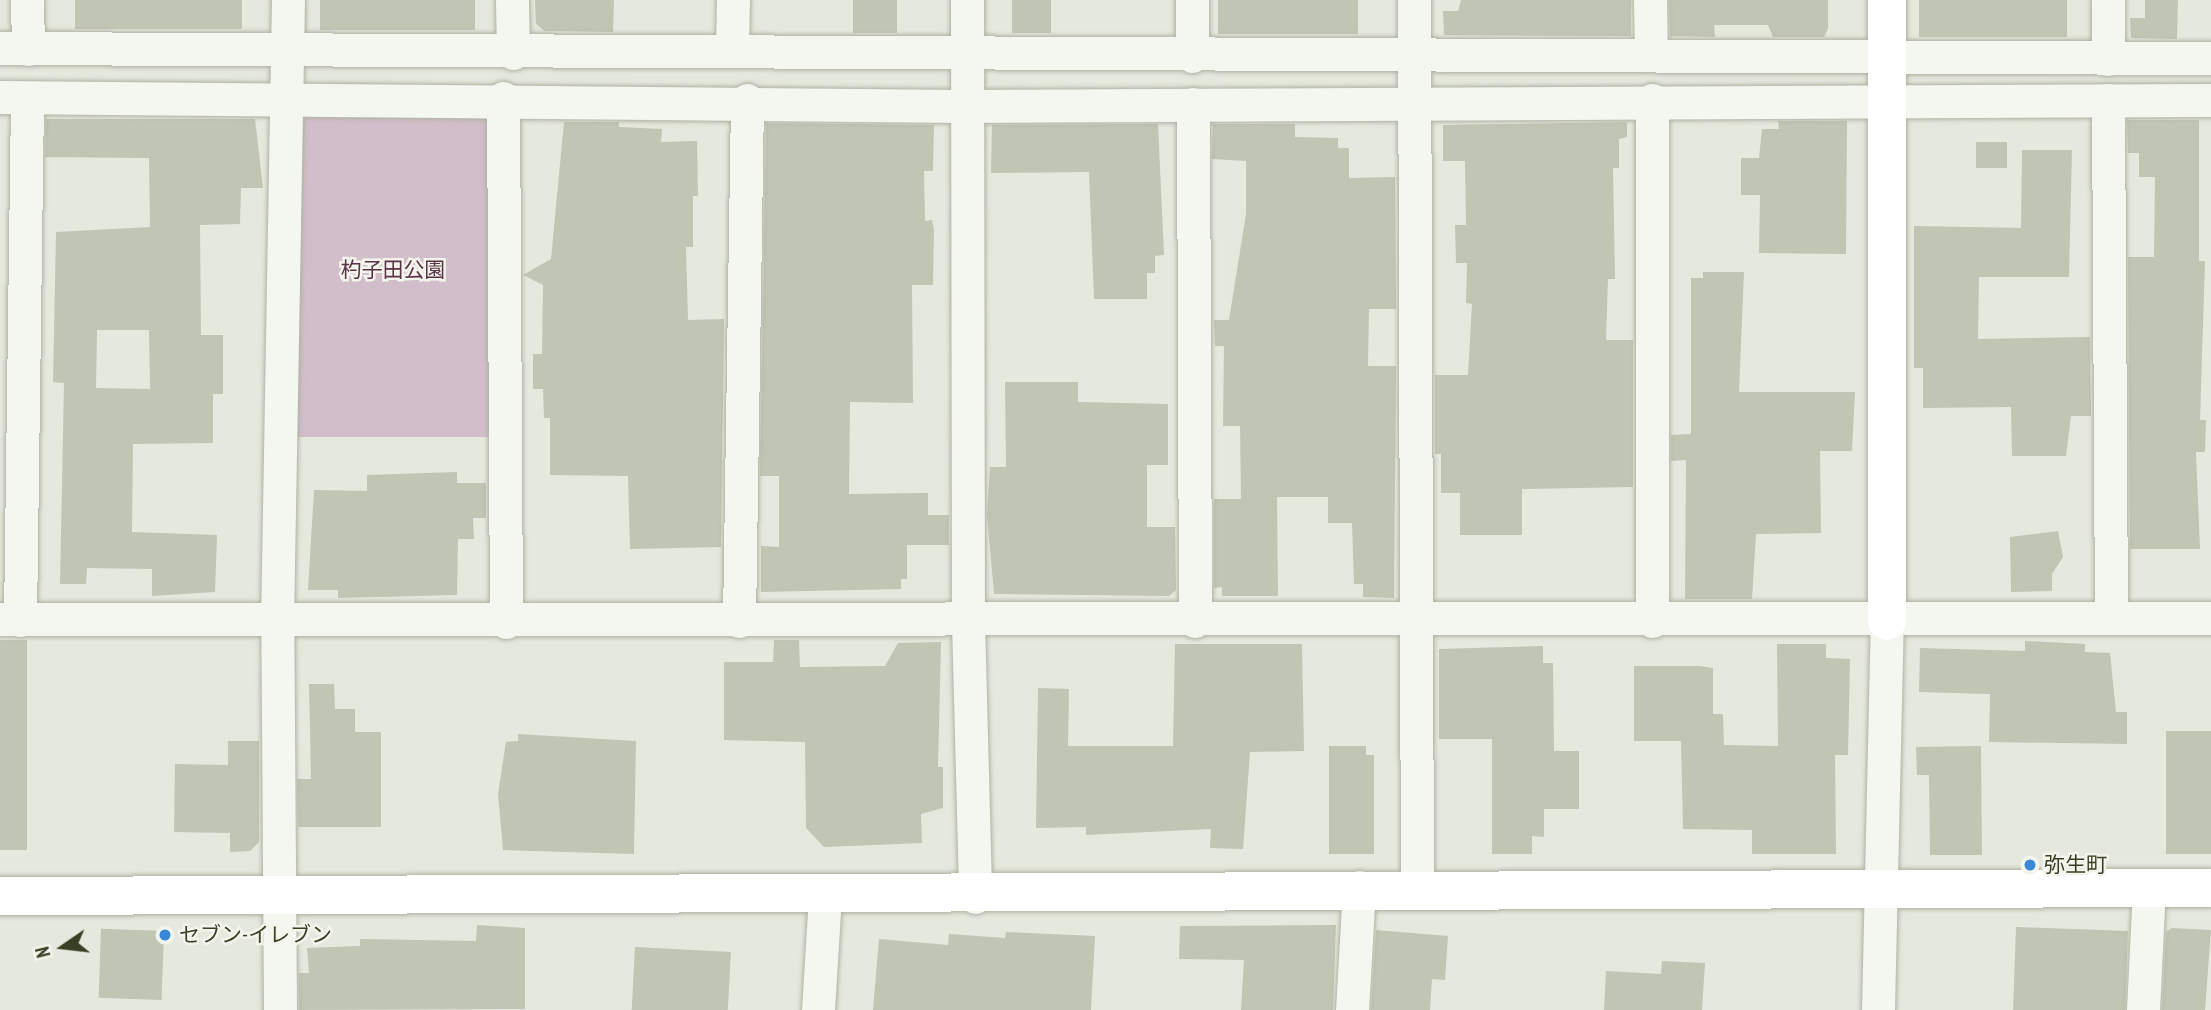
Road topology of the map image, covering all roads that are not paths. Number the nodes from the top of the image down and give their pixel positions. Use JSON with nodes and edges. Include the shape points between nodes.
{"nodes":[{"id":1,"x":27,"y":0,"type":"edge"},
{"id":2,"x":288,"y":0,"type":"edge"},
{"id":3,"x":512,"y":0,"type":"edge"},
{"id":4,"x":733,"y":0,"type":"edge"},
{"id":5,"x":967,"y":0,"type":"edge"},
{"id":6,"x":1192,"y":0,"type":"edge"},
{"id":7,"x":1414,"y":0,"type":"edge"},
{"id":8,"x":1650,"y":0,"type":"edge"},
{"id":9,"x":1887,"y":0,"type":"edge"},
{"id":10,"x":2108,"y":0,"type":"edge"},
{"id":11,"x":732,"y":47,"type":"junction"},
{"id":12,"x":14,"y":48,"type":"edge"},
{"id":13,"x":288,"y":51,"type":"junction"},
{"id":14,"x":513,"y":53,"type":"junction"},
{"id":15,"x":1651,"y":55,"type":"junction"},
{"id":16,"x":1887,"y":55,"type":"junction"},
{"id":17,"x":1192,"y":56,"type":"junction"},
{"id":18,"x":1413,"y":56,"type":"junction"},
{"id":19,"x":966,"y":57,"type":"junction"},
{"id":20,"x":2211,"y":58,"type":"edge"},
{"id":21,"x":2108,"y":59,"type":"junction"},
{"id":22,"x":1886,"y":97,"type":"junction"},
{"id":23,"x":13,"y":98,"type":"edge"},
{"id":24,"x":503,"y":99,"type":"junction"},
{"id":25,"x":286,"y":100,"type":"junction"},
{"id":26,"x":747,"y":100,"type":"junction"},
{"id":27,"x":1652,"y":100,"type":"junction"},
{"id":28,"x":2108,"y":100,"type":"junction"},
{"id":29,"x":2211,"y":100,"type":"edge"},
{"id":30,"x":1416,"y":102,"type":"junction"},
{"id":31,"x":1192,"y":104,"type":"junction"},
{"id":32,"x":964,"y":106,"type":"junction"},
{"id":33,"x":2111,"y":618,"type":"junction"},
{"id":34,"x":2211,"y":618,"type":"edge"},
{"id":35,"x":10,"y":620,"type":"edge"},
{"id":36,"x":739,"y":621,"type":"junction"},
{"id":37,"x":968,"y":621,"type":"junction"},
{"id":38,"x":1195,"y":621,"type":"junction"},
{"id":39,"x":1417,"y":621,"type":"junction"},
{"id":40,"x":1652,"y":621,"type":"junction"},
{"id":41,"x":1887,"y":621,"type":"junction"},
{"id":42,"x":506,"y":622,"type":"junction"},
{"id":43,"x":277,"y":623,"type":"junction"},
{"id":44,"x":1359,"y":887,"type":"junction"},
{"id":45,"x":1417,"y":887,"type":"junction"},
{"id":46,"x":1884,"y":887,"type":"junction"},
{"id":47,"x":2149,"y":888,"type":"junction"},
{"id":48,"x":2211,"y":888,"type":"edge"},
{"id":49,"x":276,"y":894,"type":"junction"},
{"id":50,"x":825,"y":894,"type":"junction"},
{"id":51,"x":0,"y":896,"type":"edge"},
{"id":52,"x":975,"y":897,"type":"junction"},
{"id":53,"x":280,"y":1010,"type":"edge"},
{"id":54,"x":818,"y":1010,"type":"edge"},
{"id":55,"x":1352,"y":1010,"type":"edge"},
{"id":56,"x":1878,"y":1010,"type":"edge"},
{"id":57,"x":2143,"y":1010,"type":"edge"}],
"edges":[{"from":1,"to":12,"type":"street"},
{"from":2,"to":13,"type":"street"},
{"from":3,"to":14,"type":"street"},
{"from":4,"to":11,"type":"street"},
{"from":5,"to":19,"type":"street"},
{"from":6,"to":17,"type":"street"},
{"from":7,"to":18,"type":"street"},
{"from":8,"to":15,"type":"street"},
{"from":9,"to":16,"type":"street"},
{"from":10,"to":21,"type":"street"},
{"from":11,"to":14,"type":"street"},
{"from":11,"to":19,"type":"street"},
{"from":12,"to":13,"type":"street"},
{"from":13,"to":14,"type":"street"},
{"from":13,"to":25,"type":"street"},
{"from":15,"to":16,"type":"street"},
{"from":15,"to":18,"type":"street"},
{"from":16,"to":21,"type":"street"},
{"from":16,"to":22,"type":"street"},
{"from":17,"to":18,"type":"street"},
{"from":17,"to":19,"type":"street"},
{"from":18,"to":30,"type":"street"},
{"from":19,"to":32,"type":"street"},
{"from":20,"to":21,"type":"street"},
{"from":22,"to":27,"type":"street"},
{"from":22,"to":28,"type":"street"},
{"from":22,"to":41,"type":"street"},
{"from":23,"to":25,"type":"street"},
{"from":23,"to":35,"type":"street"},
{"from":24,"to":25,"type":"street"},
{"from":24,"to":26,"type":"street"},
{"from":24,"to":42,"type":"street"},
{"from":25,"to":43,"type":"street"},
{"from":26,"to":32,"type":"street"},
{"from":26,"to":36,"type":"street"},
{"from":27,"to":30,"type":"street"},
{"from":27,"to":40,"type":"street"},
{"from":28,"to":29,"type":"street"},
{"from":28,"to":33,"type":"street"},
{"from":30,"to":31,"type":"street"},
{"from":30,"to":39,"type":"street"},
{"from":31,"to":32,"type":"street"},
{"from":31,"to":38,"type":"street"},
{"from":32,"to":37,"type":"street"},
{"from":33,"to":34,"type":"street"},
{"from":33,"to":41,"type":"street"},
{"from":35,"to":43,"type":"street"},
{"from":36,"to":37,"type":"street"},
{"from":36,"to":42,"type":"street"},
{"from":37,"to":38,"type":"street"},
{"from":37,"to":52,"type":"street"},
{"from":38,"to":39,"type":"street"},
{"from":39,"to":40,"type":"street"},
{"from":39,"to":45,"type":"street"},
{"from":40,"to":41,"type":"street"},
{"from":41,"to":46,"type":"street"},
{"from":42,"to":43,"type":"street"},
{"from":43,"to":49,"type":"street"},
{"from":44,"to":45,"type":"street"},
{"from":44,"to":52,"type":"street"},
{"from":44,"to":55,"type":"street"},
{"from":45,"to":46,"type":"street"},
{"from":46,"to":47,"type":"street"},
{"from":46,"to":56,"type":"street"},
{"from":47,"to":48,"type":"street"},
{"from":47,"to":57,"type":"street"},
{"from":49,"to":50,"type":"street"},
{"from":49,"to":51,"type":"street"},
{"from":49,"to":53,"type":"street"},
{"from":50,"to":52,"type":"street"},
{"from":50,"to":54,"type":"street"}]}
